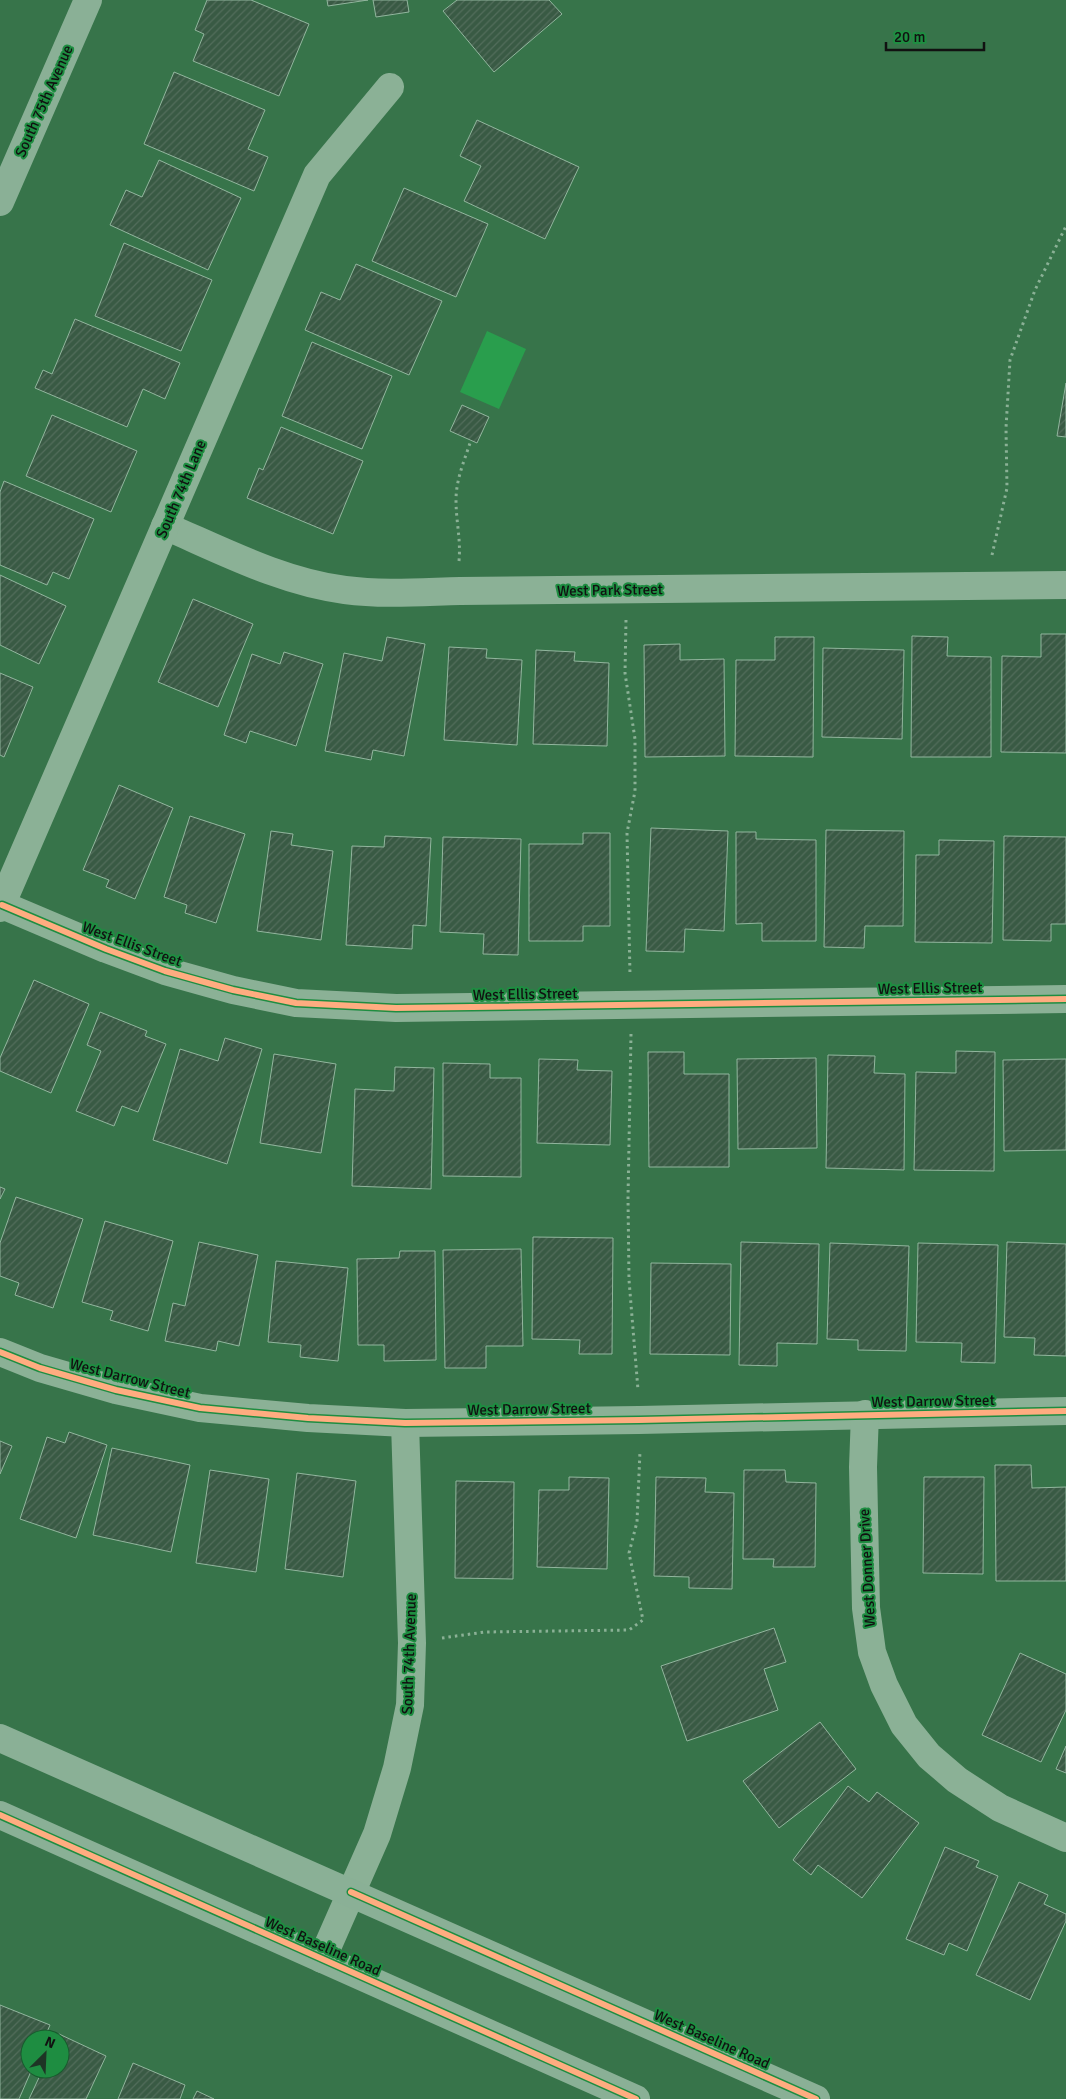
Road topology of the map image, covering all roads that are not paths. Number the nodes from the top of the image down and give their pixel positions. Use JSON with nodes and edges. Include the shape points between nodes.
{"nodes":[{"id":1,"x":88,"y":0,"type":"edge"},
{"id":2,"x":390,"y":87,"type":"dead end"},
{"id":3,"x":0,"y":202,"type":"edge"},
{"id":4,"x":165,"y":526,"type":"junction"},
{"id":5,"x":1066,"y":585,"type":"edge"},
{"id":6,"x":1,"y":906,"type":"edge"},
{"id":7,"x":1066,"y":999,"type":"edge"},
{"id":8,"x":0,"y":1352,"type":"edge"},
{"id":9,"x":1066,"y":1411,"type":"edge"},
{"id":10,"x":865,"y":1414,"type":"junction"},
{"id":11,"x":405,"y":1423,"type":"junction"},
{"id":12,"x":0,"y":1738,"type":"edge"},
{"id":13,"x":0,"y":1815,"type":"edge"},
{"id":14,"x":1066,"y":1838,"type":"edge"},
{"id":15,"x":351,"y":1892,"type":"junction"},
{"id":16,"x":322,"y":1959,"type":"junction"},
{"id":17,"x":636,"y":2099,"type":"edge"},
{"id":18,"x":816,"y":2099,"type":"edge"}],
"edges":[{"from":1,"to":3,"type":"main road","name":"South 75th Avenue"},
{"from":2,"to":4,"type":"street","name":"South 74th Lane","via":[[317,175]]},
{"from":4,"to":5,"type":"street","name":"West Park Street","via":[[251,564],[298,580],[344,590],[390,593]]},
{"from":4,"to":6,"type":"street","name":"South 74th Lane"},
{"from":6,"to":7,"type":"street","name":"West Ellis Street","via":[[165,971],[296,1003],[396,1008]]},
{"from":8,"to":11,"type":"street","name":"West Darrow Street","via":[[40,1368],[116,1390],[200,1408]]},
{"from":9,"to":10,"type":"street","name":"West Darrow Street"},
{"from":10,"to":11,"type":"street","name":"West Darrow Street"},
{"from":10,"to":14,"type":"street","name":"West Donner Drive","via":[[866,1608],[872,1652],[884,1685],[904,1725],[928,1756],[956,1780],[1000,1808]]},
{"from":11,"to":15,"type":"street","name":"South 74th Avenue","via":[[412,1643],[410,1705],[397,1768],[377,1834]]},
{"from":12,"to":15,"type":"main road","name":"West Baseline Road"},
{"from":13,"to":16,"type":"main road","name":"West Baseline Road"},
{"from":15,"to":16,"type":"street","name":"South 74th Avenue"},
{"from":15,"to":18,"type":"main road","name":"West Baseline Road"},
{"from":16,"to":17,"type":"main road","name":"West Baseline Road"}]}
